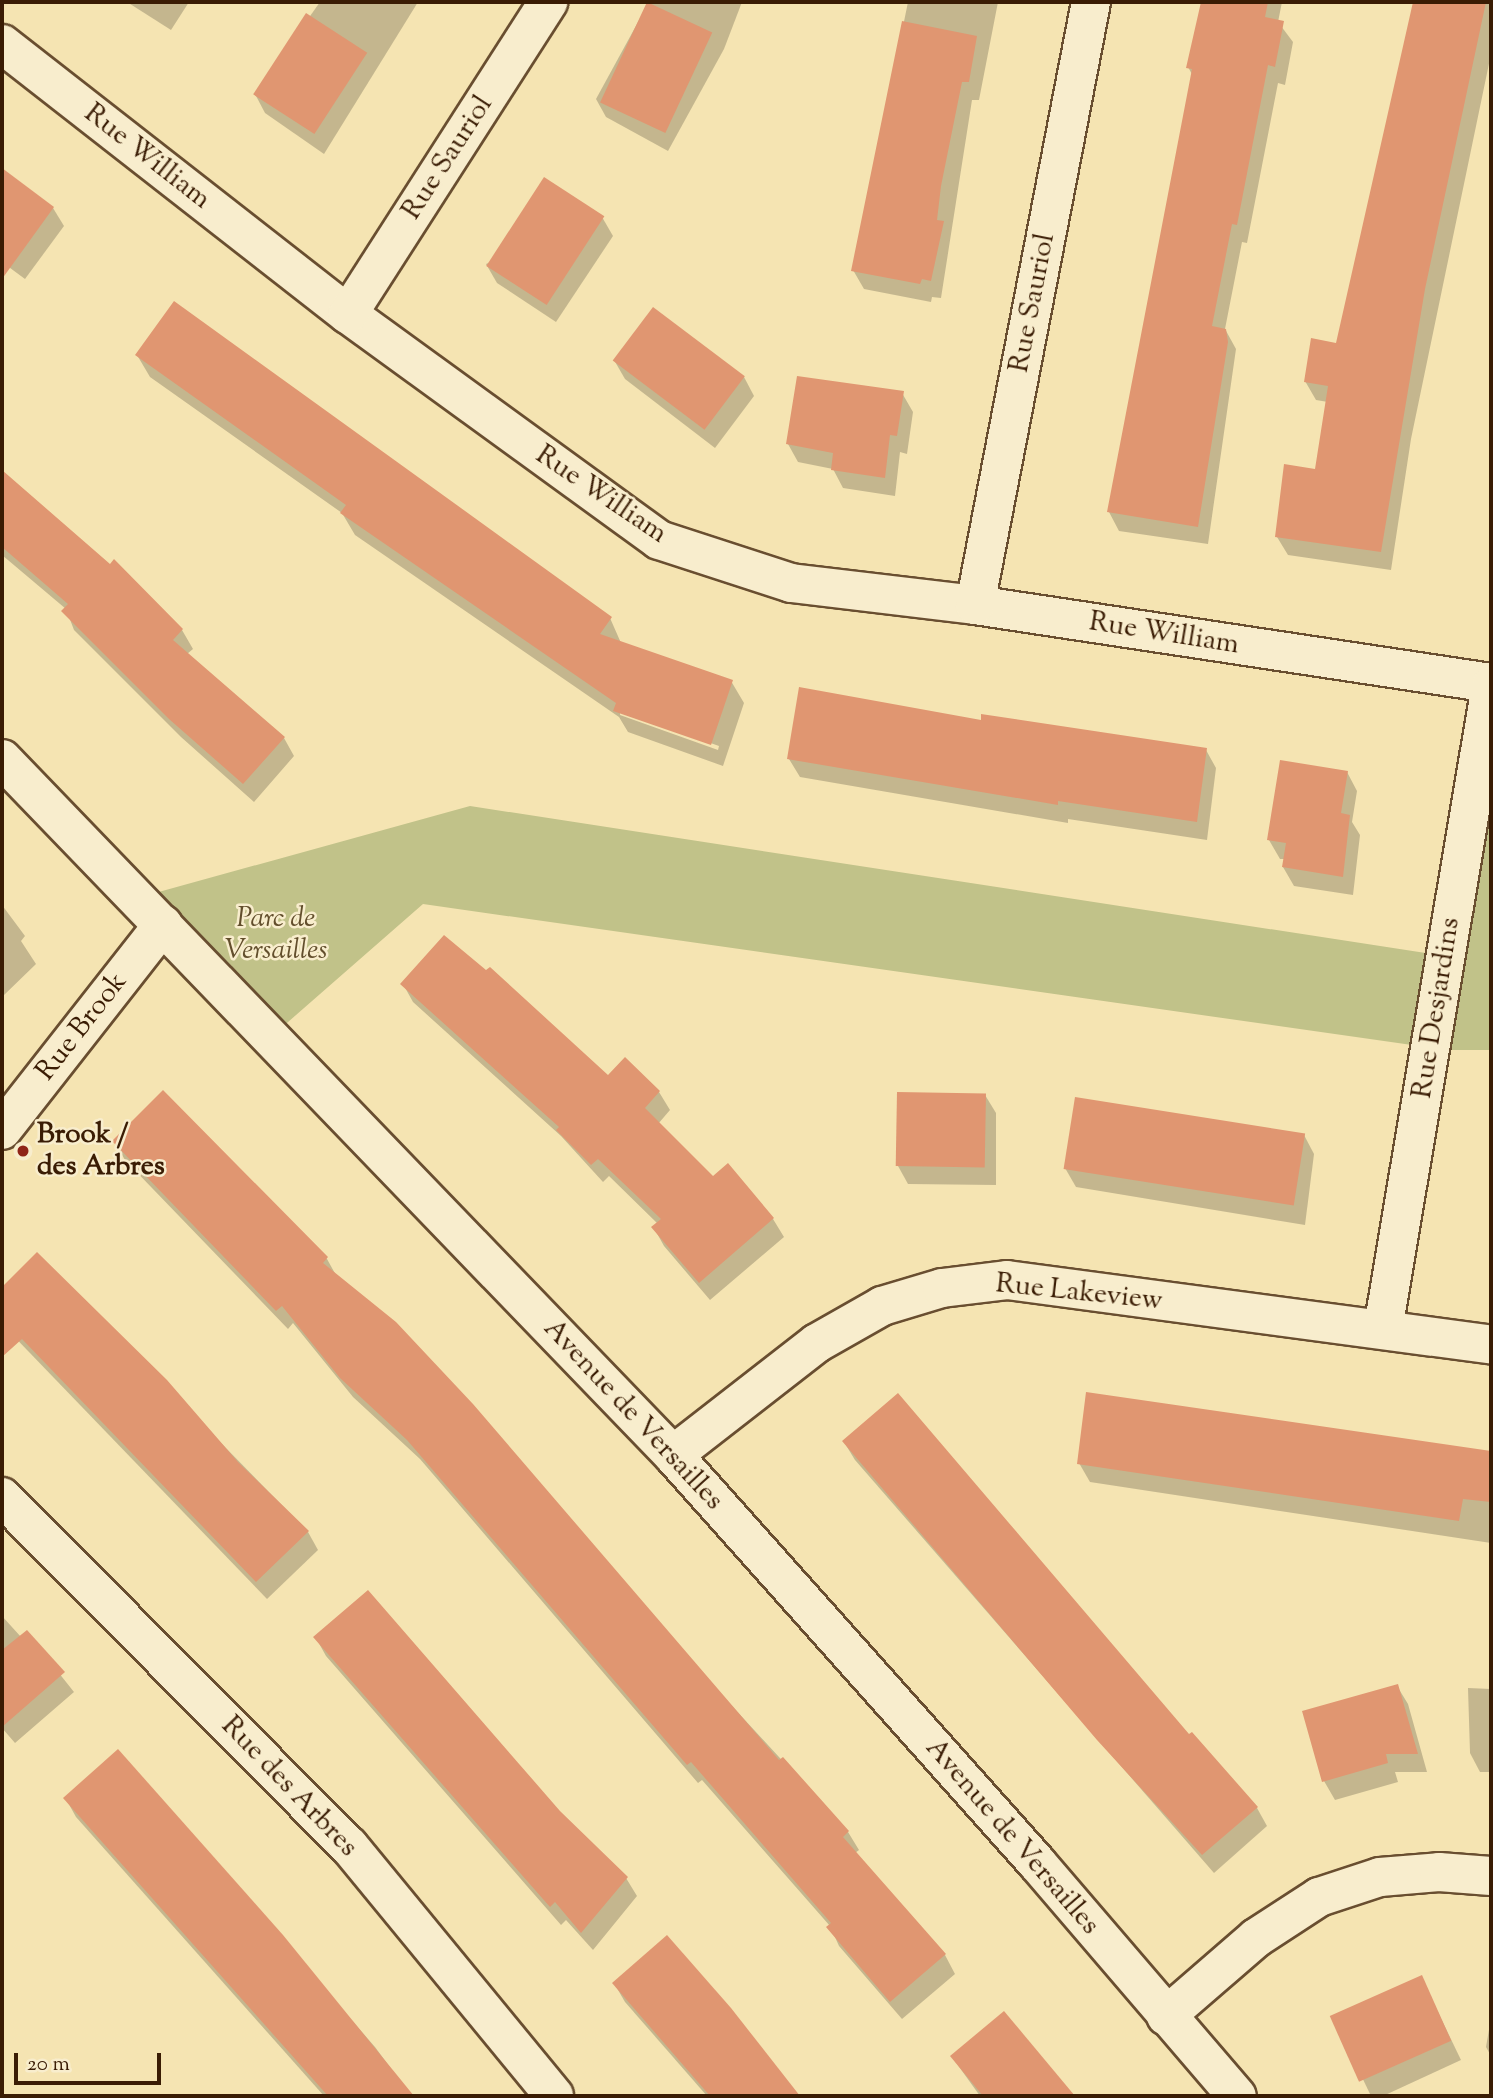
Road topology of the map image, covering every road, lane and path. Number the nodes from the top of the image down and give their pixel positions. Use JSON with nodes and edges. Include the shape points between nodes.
{"nodes":[{"id":1,"x":548,"y":2,"type":"edge"},
{"id":2,"x":1091,"y":2,"type":"edge"},
{"id":3,"x":2,"y":44,"type":"edge"},
{"id":4,"x":348,"y":314,"type":"junction"},
{"id":5,"x":975,"y":605,"type":"junction"},
{"id":6,"x":1491,"y":685,"type":"edge"},
{"id":7,"x":2,"y":759,"type":"edge"},
{"id":8,"x":163,"y":925,"type":"junction"},
{"id":9,"x":2,"y":1130,"type":"edge"},
{"id":10,"x":1382,"y":1329,"type":"junction"},
{"id":11,"x":1491,"y":1345,"type":"edge"},
{"id":12,"x":673,"y":1454,"type":"junction"},
{"id":13,"x":2,"y":1497,"type":"edge"},
{"id":14,"x":1491,"y":1876,"type":"edge"},
{"id":15,"x":1166,"y":2017,"type":"junction"},
{"id":16,"x":554,"y":2096,"type":"edge"},
{"id":17,"x":1237,"y":2096,"type":"edge"}],
"edges":[{"from":1,"to":4,"type":"street","name":"Rue Sauriol"},
{"from":2,"to":5,"type":"street","name":"Rue Sauriol"},
{"from":3,"to":4,"type":"street","name":"Rue William"},
{"from":4,"to":5,"type":"street","name":"Rue William","via":[[659,540],[791,583]]},
{"from":5,"to":6,"type":"street","name":"Rue William"},
{"from":6,"to":10,"type":"street","name":"Rue Desjardins"},
{"from":7,"to":8,"type":"street","name":"Avenue de Versailles"},
{"from":8,"to":9,"type":"street","name":"Rue Brook"},
{"from":8,"to":12,"type":"street","name":"Avenue de Versailles"},
{"from":10,"to":11,"type":"street","name":"Rue Lakeview"},
{"from":10,"to":12,"type":"street","name":"Rue Lakeview","via":[[1007,1280],[942,1287],[882,1306],[817,1343]]},
{"from":12,"to":15,"type":"street","name":"Avenue de Versailles","via":[[1037,1863]]},
{"from":13,"to":16,"type":"street","name":"Rue des Arbres","via":[[349,1846]]},
{"from":14,"to":15,"type":"street","via":[[1439,1872],[1380,1877],[1319,1896],[1256,1938]]},
{"from":15,"to":17,"type":"street","name":"Avenue de Versailles"}]}
